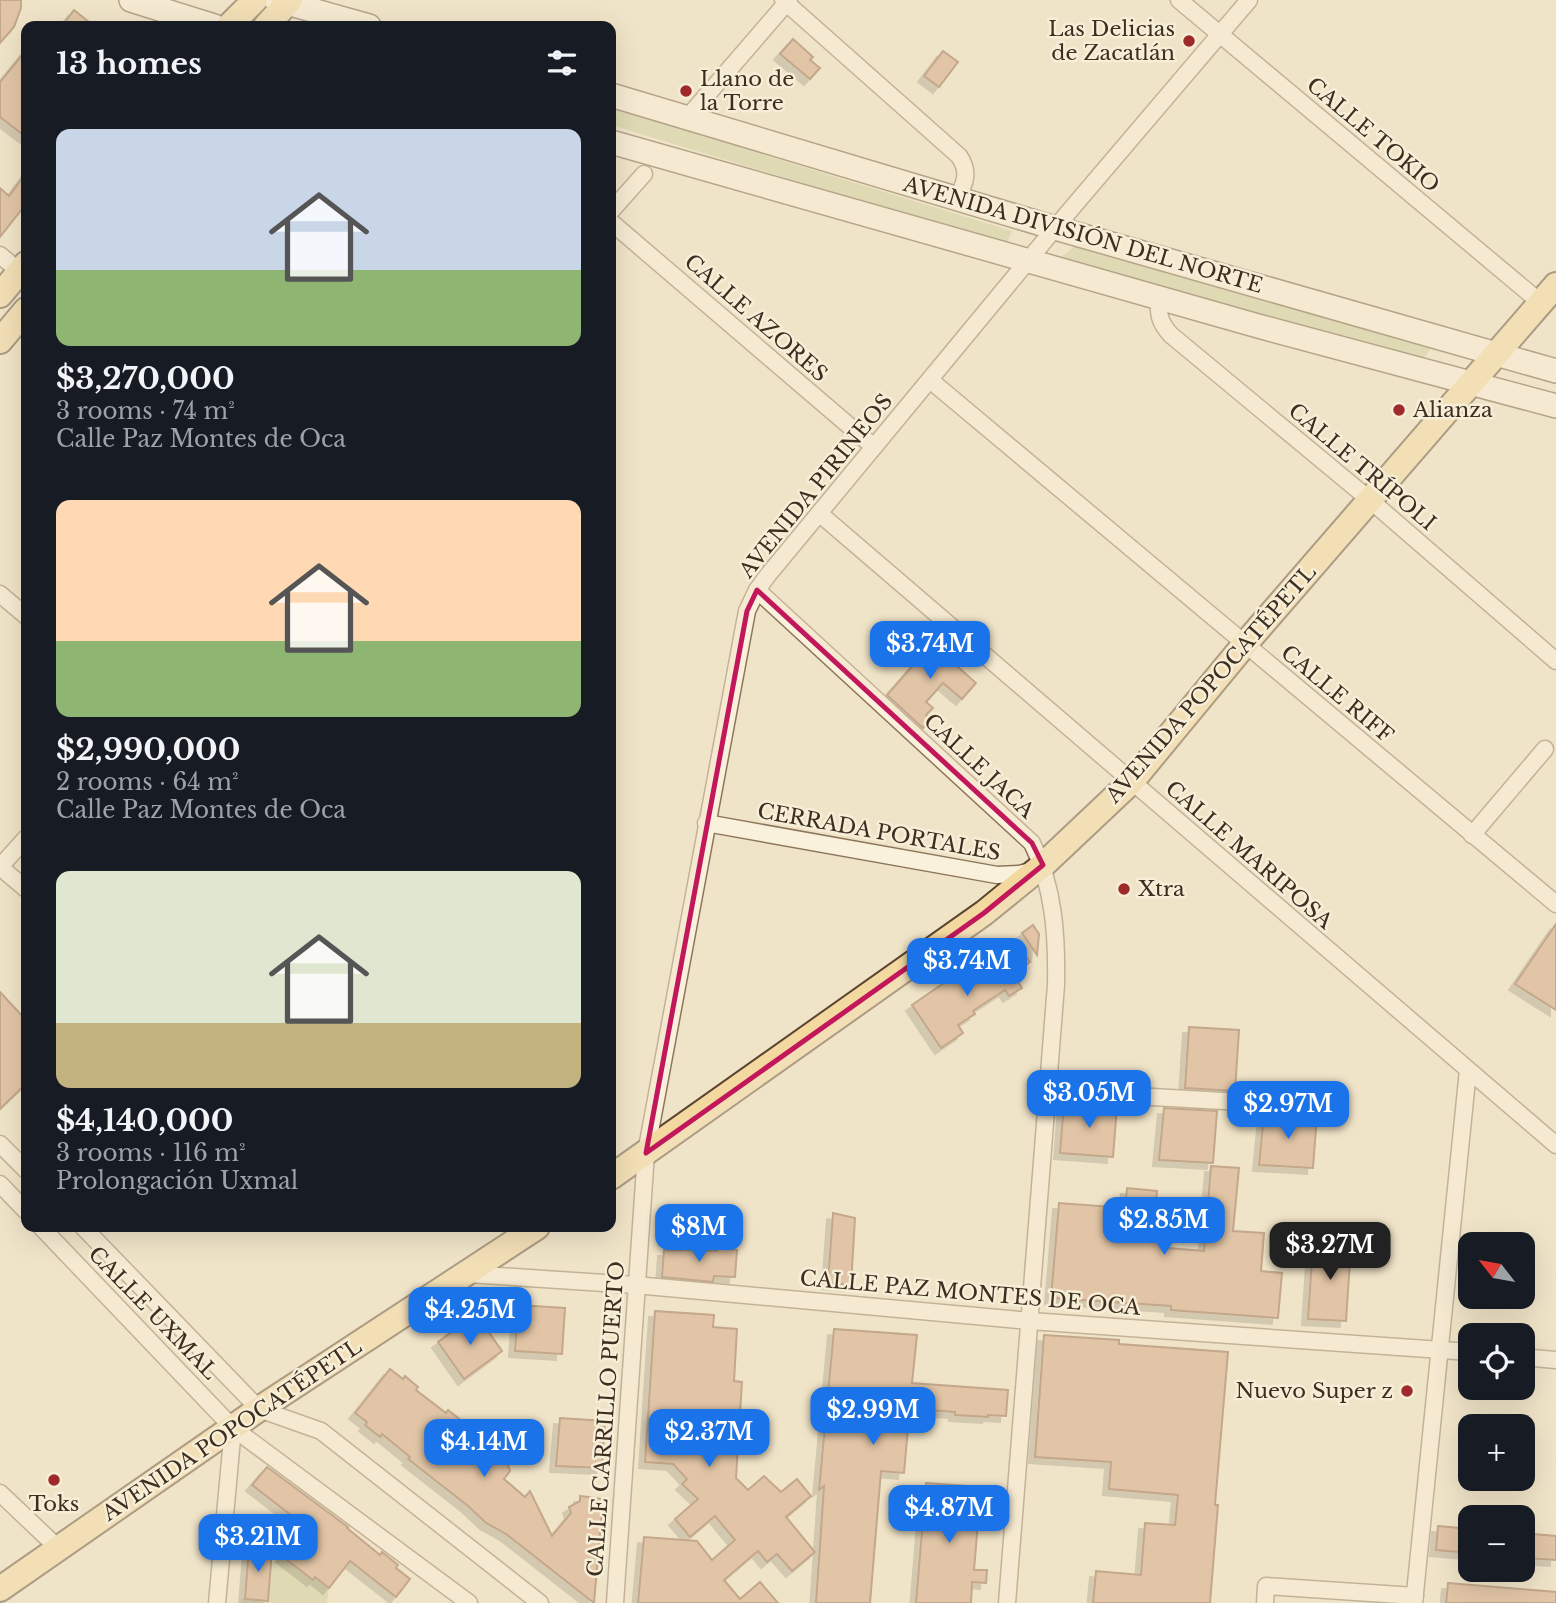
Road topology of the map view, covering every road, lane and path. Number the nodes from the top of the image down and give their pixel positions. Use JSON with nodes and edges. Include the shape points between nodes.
{"nodes":[{"id":1,"x":131,"y":0,"type":"edge"},
{"id":2,"x":255,"y":0,"type":"edge"},
{"id":3,"x":1179,"y":0,"type":"edge"},
{"id":4,"x":1249,"y":0,"type":"edge"},
{"id":5,"x":284,"y":1,"type":"edge"},
{"id":6,"x":786,"y":1,"type":"edge"},
{"id":7,"x":198,"y":21,"type":"edge"},
{"id":8,"x":234,"y":21,"type":"edge"},
{"id":9,"x":270,"y":21,"type":"edge"},
{"id":10,"x":352,"y":21,"type":"edge"},
{"id":11,"x":1220,"y":35,"type":"junction"},
{"id":12,"x":616,"y":96,"type":"edge"},
{"id":13,"x":688,"y":117,"type":"junction"},
{"id":14,"x":616,"y":143,"type":"edge"},
{"id":15,"x":644,"y":174,"type":"dead end"},
{"id":16,"x":957,"y":199,"type":"junction"},
{"id":17,"x":616,"y":205,"type":"edge"},
{"id":18,"x":616,"y":226,"type":"edge"},
{"id":19,"x":1055,"y":228,"type":"junction"},
{"id":20,"x":0,"y":255,"type":"edge"},
{"id":21,"x":1029,"y":260,"type":"junction"},
{"id":22,"x":21,"y":267,"type":"edge"},
{"id":23,"x":21,"y":270,"type":"edge"},
{"id":24,"x":1548,"y":294,"type":"edge"},
{"id":25,"x":0,"y":295,"type":"edge"},
{"id":26,"x":1159,"y":297,"type":"junction"},
{"id":27,"x":21,"y":316,"type":"edge"},
{"id":28,"x":0,"y":341,"type":"edge"},
{"id":29,"x":1496,"y":354,"type":"junction"},
{"id":30,"x":1556,"y":371,"type":"edge"},
{"id":31,"x":930,"y":380,"type":"junction"},
{"id":32,"x":1556,"y":380,"type":"edge"},
{"id":33,"x":1471,"y":384,"type":"junction"},
{"id":34,"x":1549,"y":405,"type":"edge"},
{"id":35,"x":874,"y":447,"type":"junction"},
{"id":36,"x":1370,"y":500,"type":"junction"},
{"id":37,"x":820,"y":514,"type":"junction"},
{"id":38,"x":757,"y":590,"type":"junction"},
{"id":39,"x":0,"y":594,"type":"edge"},
{"id":40,"x":21,"y":612,"type":"edge"},
{"id":41,"x":1245,"y":644,"type":"junction"},
{"id":42,"x":1556,"y":661,"type":"edge"},
{"id":43,"x":1545,"y":749,"type":"dead end"},
{"id":44,"x":1132,"y":782,"type":"junction"},
{"id":45,"x":706,"y":823,"type":"junction"},
{"id":46,"x":1472,"y":835,"type":"junction"},
{"id":47,"x":21,"y":844,"type":"edge"},
{"id":48,"x":1043,"y":865,"type":"junction"},
{"id":49,"x":0,"y":867,"type":"edge"},
{"id":50,"x":21,"y":885,"type":"edge"},
{"id":51,"x":1556,"y":904,"type":"edge"},
{"id":52,"x":1468,"y":1070,"type":"junction"},
{"id":53,"x":1046,"y":1091,"type":"junction"},
{"id":54,"x":1293,"y":1105,"type":"dead end"},
{"id":55,"x":0,"y":1144,"type":"edge"},
{"id":56,"x":1556,"y":1145,"type":"edge"},
{"id":57,"x":646,"y":1153,"type":"junction"},
{"id":58,"x":21,"y":1165,"type":"edge"},
{"id":59,"x":616,"y":1174,"type":"edge"},
{"id":60,"x":0,"y":1184,"type":"edge"},
{"id":61,"x":21,"y":1206,"type":"edge"},
{"id":62,"x":46,"y":1232,"type":"edge"},
{"id":63,"x":88,"y":1232,"type":"edge"},
{"id":64,"x":530,"y":1232,"type":"edge"},
{"id":65,"x":468,"y":1273,"type":"junction"},
{"id":66,"x":635,"y":1285,"type":"junction"},
{"id":67,"x":161,"y":1305,"type":"junction"},
{"id":68,"x":1030,"y":1321,"type":"junction"},
{"id":69,"x":139,"y":1327,"type":"junction"},
{"id":70,"x":1440,"y":1349,"type":"junction"},
{"id":71,"x":1458,"y":1351,"type":"edge"},
{"id":72,"x":1535,"y":1358,"type":"edge"},
{"id":73,"x":1556,"y":1360,"type":"edge"},
{"id":74,"x":259,"y":1409,"type":"junction"},
{"id":75,"x":233,"y":1428,"type":"junction"},
{"id":76,"x":0,"y":1493,"type":"edge"},
{"id":77,"x":58,"y":1548,"type":"junction"},
{"id":78,"x":0,"y":1589,"type":"edge"},
{"id":79,"x":1414,"y":1600,"type":"edge"},
{"id":80,"x":216,"y":1603,"type":"edge"},
{"id":81,"x":469,"y":1603,"type":"edge"},
{"id":82,"x":540,"y":1603,"type":"edge"},
{"id":83,"x":615,"y":1603,"type":"edge"},
{"id":84,"x":1007,"y":1603,"type":"edge"},
{"id":85,"x":1265,"y":1603,"type":"edge"}],
"edges":[{"from":1,"to":7,"type":"main road"},
{"from":2,"to":8,"type":"main road"},
{"from":3,"to":11,"type":"street","name":"CALLE TOKIO"},
{"from":4,"to":11,"type":"street","name":"AVENIDA PIRINEOS"},
{"from":5,"to":9,"type":"main road"},
{"from":5,"to":10,"type":"main road"},
{"from":6,"to":13,"type":"street"},
{"from":6,"to":16,"type":"street","via":[[959,156],[967,174]]},
{"from":11,"to":19,"type":"street","name":"AVENIDA PIRINEOS"},
{"from":11,"to":24,"type":"street","name":"CALLE TOKIO"},
{"from":12,"to":13,"type":"main road","name":"AVENIDA DIVISIÓN DEL NORTE"},
{"from":13,"to":16,"type":"main road","name":"AVENIDA DIVISIÓN DEL NORTE"},
{"from":14,"to":21,"type":"main road","name":"AVENIDA DIVISIÓN DEL NORTE"},
{"from":15,"to":17,"type":"street"},
{"from":16,"to":19,"type":"main road","name":"AVENIDA DIVISIÓN DEL NORTE"},
{"from":18,"to":35,"type":"street","name":"CALLE AZORES"},
{"from":19,"to":21,"type":"street","name":"AVENIDA PIRINEOS"},
{"from":19,"to":29,"type":"main road","name":"AVENIDA DIVISIÓN DEL NORTE"},
{"from":20,"to":22,"type":"street"},
{"from":21,"to":26,"type":"main road","name":"AVENIDA DIVISIÓN DEL NORTE"},
{"from":21,"to":31,"type":"street","name":"AVENIDA PIRINEOS"},
{"from":23,"to":25,"type":"main road"},
{"from":24,"to":29,"type":"main road","name":"AVENIDA POPOCATÉPETL"},
{"from":26,"to":33,"type":"main road","name":"AVENIDA DIVISIÓN DEL NORTE"},
{"from":26,"to":36,"type":"street","name":"CALLE TRÍPOLI","via":[[1161,324],[1171,335]]},
{"from":27,"to":28,"type":"main road"},
{"from":29,"to":30,"type":"main road","name":"AVENIDA DIVISIÓN DEL NORTE"},
{"from":29,"to":33,"type":"main road","name":"AVENIDA POPOCATÉPETL"},
{"from":31,"to":35,"type":"street","name":"AVENIDA PIRINEOS"},
{"from":31,"to":41,"type":"street","name":"CALLE RIFF"},
{"from":32,"to":34,"type":"main road","via":[[1535,382],[1534,390]]},
{"from":33,"to":34,"type":"main road","name":"AVENIDA DIVISIÓN DEL NORTE"},
{"from":33,"to":36,"type":"main road","name":"AVENIDA POPOCATÉPETL"},
{"from":35,"to":37,"type":"street","name":"AVENIDA PIRINEOS"},
{"from":36,"to":41,"type":"main road","name":"AVENIDA POPOCATÉPETL"},
{"from":36,"to":42,"type":"street","name":"CALLE TRÍPOLI"},
{"from":37,"to":38,"type":"street","name":"AVENIDA PIRINEOS"},
{"from":37,"to":44,"type":"street","name":"CALLE MARIPOSA"},
{"from":38,"to":45,"type":"street","name":"AVENIDA PIRINEOS","via":[[747,611]]},
{"from":38,"to":48,"type":"street","name":"CALLE JACA","via":[[1032,843]]},
{"from":39,"to":40,"type":"street"},
{"from":41,"to":44,"type":"main road","name":"AVENIDA POPOCATÉPETL"},
{"from":41,"to":46,"type":"street","name":"CALLE RIFF"},
{"from":43,"to":46,"type":"street"},
{"from":44,"to":48,"type":"main road","name":"AVENIDA POPOCATÉPETL"},
{"from":44,"to":52,"type":"street","name":"CALLE MARIPOSA"},
{"from":45,"to":48,"type":"street","name":"CERRADA PORTALES","via":[[998,876]]},
{"from":45,"to":57,"type":"street","name":"AVENIDA PIRINEOS"},
{"from":46,"to":51,"type":"street","name":"CALLE RIFF"},
{"from":47,"to":49,"type":"street"},
{"from":48,"to":53,"type":"street","via":[[1055,924],[1056,964]]},
{"from":48,"to":57,"type":"main road","name":"AVENIDA POPOCATÉPETL","via":[[984,913]]},
{"from":49,"to":50,"type":"street"},
{"from":52,"to":56,"type":"street","name":"CALLE MARIPOSA"},
{"from":52,"to":70,"type":"street"},
{"from":53,"to":54,"type":"street"},
{"from":53,"to":68,"type":"street"},
{"from":55,"to":58,"type":"street"},
{"from":57,"to":59,"type":"main road","name":"AVENIDA POPOCATÉPETL"},
{"from":57,"to":66,"type":"street","name":"CALLE CARRILLO PUERTO"},
{"from":60,"to":61,"type":"street"},
{"from":62,"to":69,"type":"street","name":"CALLE UXMAL"},
{"from":63,"to":67,"type":"street","name":"CALLE UXMAL"},
{"from":64,"to":65,"type":"main road","name":"AVENIDA POPOCATÉPETL"},
{"from":65,"to":66,"type":"street","name":"CALLE PAZ MONTES DE OCA"},
{"from":65,"to":74,"type":"main road","name":"AVENIDA POPOCATÉPETL"},
{"from":66,"to":68,"type":"street","name":"CALLE PAZ MONTES DE OCA"},
{"from":66,"to":83,"type":"street","name":"CALLE CARRILLO PUERTO"},
{"from":67,"to":69,"type":"street"},
{"from":67,"to":74,"type":"street","name":"CALLE UXMAL"},
{"from":68,"to":70,"type":"street","name":"CALLE PAZ MONTES DE OCA"},
{"from":68,"to":84,"type":"street"},
{"from":69,"to":75,"type":"street","name":"CALLE UXMAL"},
{"from":70,"to":71,"type":"street","name":"CALLE PAZ MONTES DE OCA"},
{"from":70,"to":79,"type":"street"},
{"from":72,"to":73,"type":"street"},
{"from":74,"to":75,"type":"main road","name":"AVENIDA POPOCATÉPETL"},
{"from":74,"to":82,"type":"street","via":[[321,1431]]},
{"from":75,"to":77,"type":"main road","name":"AVENIDA POPOCATÉPETL"},
{"from":75,"to":80,"type":"street"},
{"from":75,"to":81,"type":"street","name":"CALLE UXMAL"},
{"from":76,"to":77,"type":"street"},
{"from":77,"to":78,"type":"main road","name":"AVENIDA POPOCATÉPETL"},
{"from":79,"to":85,"type":"street","via":[[1266,1586]]}]}
